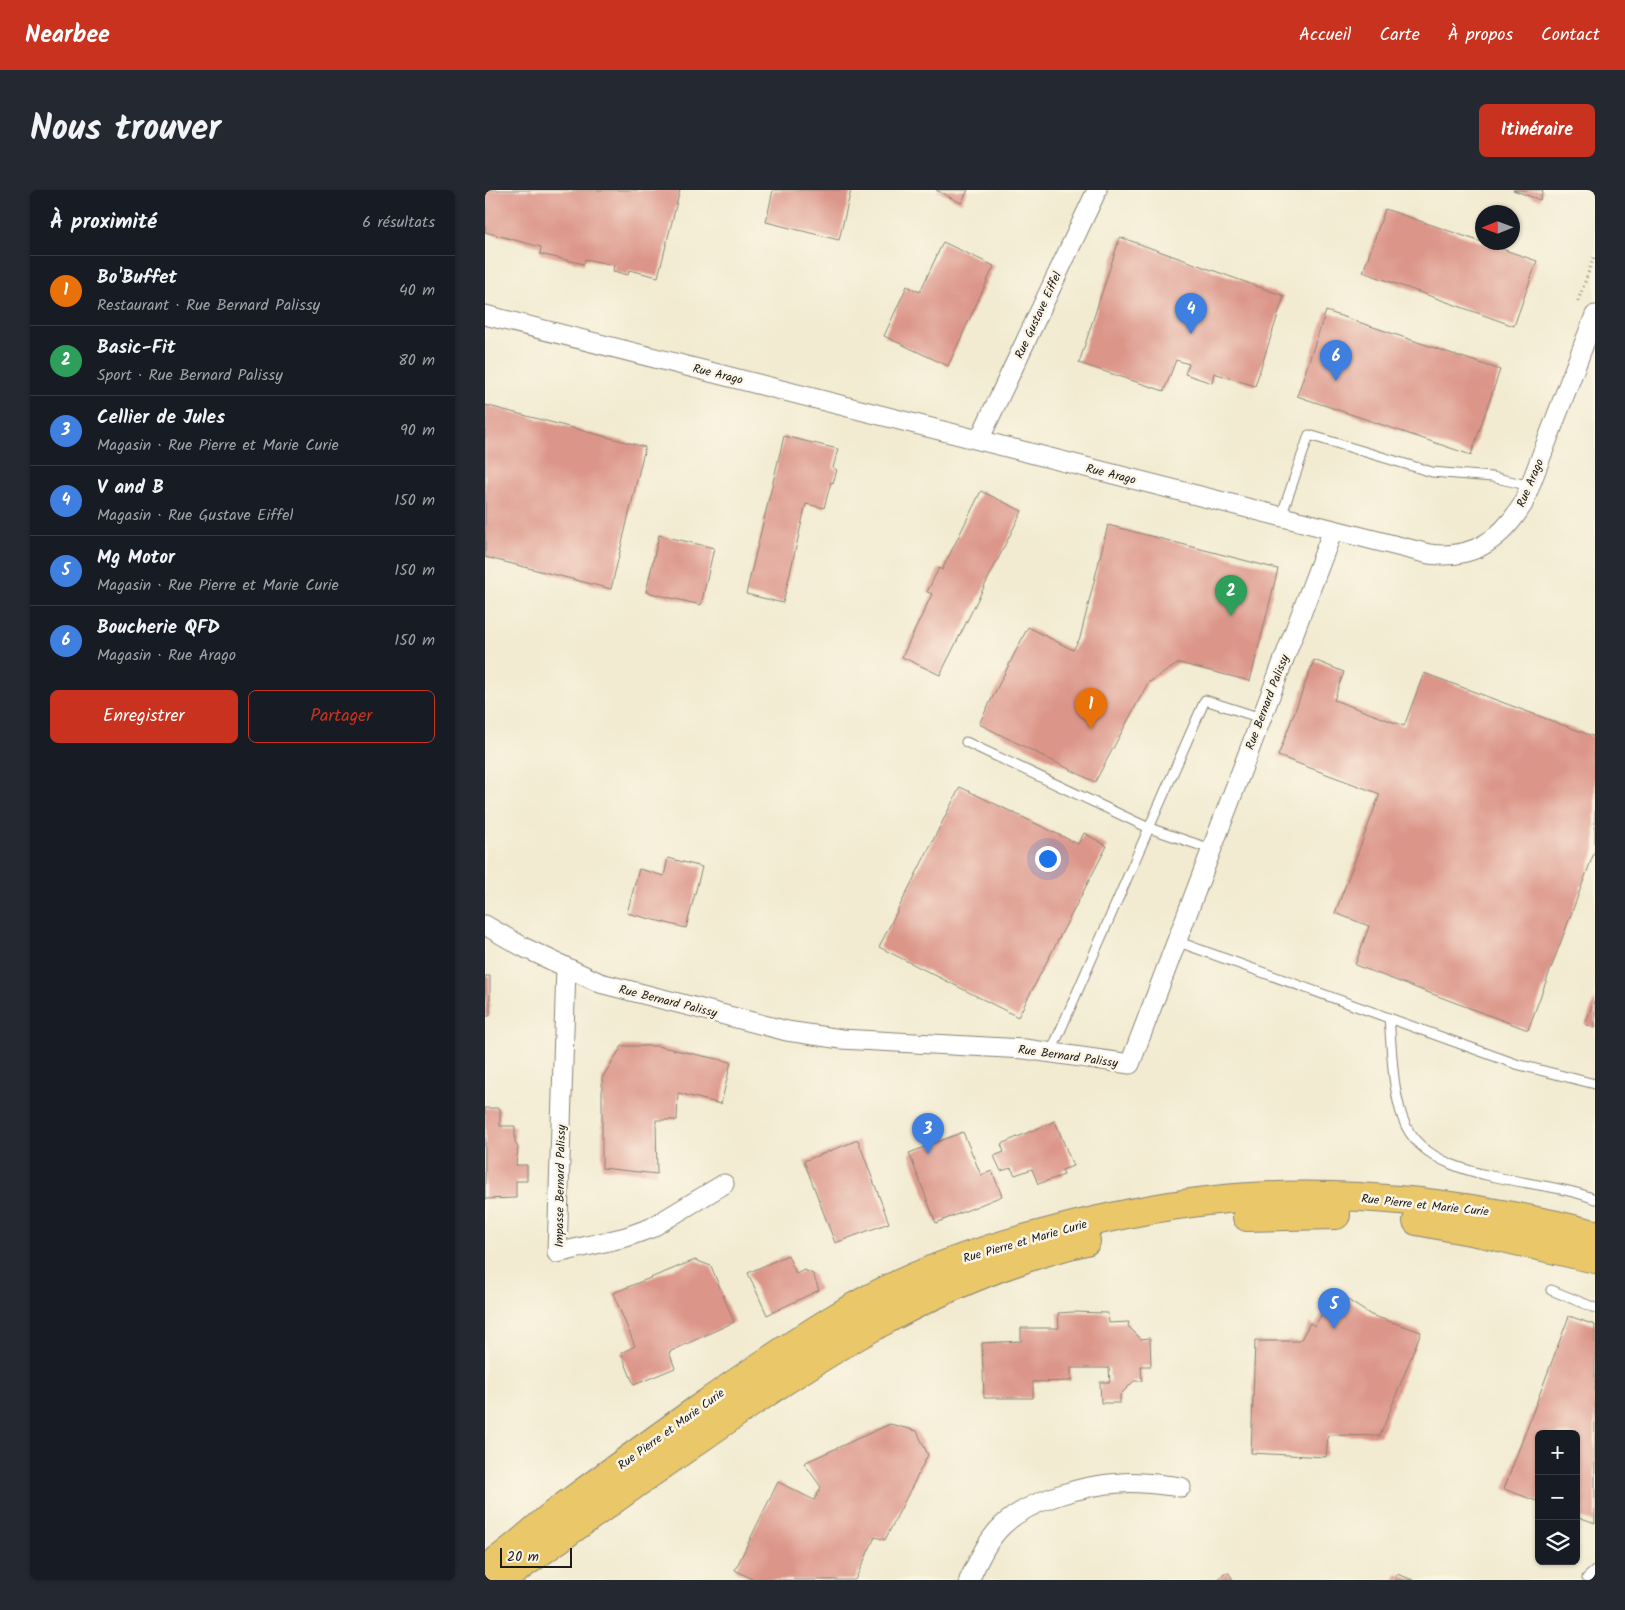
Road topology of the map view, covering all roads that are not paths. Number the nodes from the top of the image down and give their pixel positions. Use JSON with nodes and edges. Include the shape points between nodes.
{"nodes":[{"id":1,"x":1097,"y":190,"type":"edge"},
{"id":2,"x":485,"y":315,"type":"edge"},
{"id":3,"x":1595,"y":315,"type":"edge"},
{"id":4,"x":979,"y":440,"type":"junction"},
{"id":5,"x":1531,"y":486,"type":"junction"},
{"id":6,"x":1281,"y":517,"type":"junction"},
{"id":7,"x":1333,"y":530,"type":"junction"},
{"id":8,"x":1261,"y":718,"type":"junction"},
{"id":9,"x":966,"y":742,"type":"dead end"},
{"id":10,"x":1149,"y":828,"type":"junction"},
{"id":11,"x":1211,"y":849,"type":"junction"},
{"id":12,"x":485,"y":926,"type":"edge"},
{"id":13,"x":1176,"y":941,"type":"junction"},
{"id":14,"x":566,"y":968,"type":"junction"},
{"id":15,"x":1389,"y":1018,"type":"junction"},
{"id":16,"x":1051,"y":1052,"type":"junction"},
{"id":17,"x":1595,"y":1084,"type":"edge"},
{"id":18,"x":724,"y":1184,"type":"dead end"},
{"id":19,"x":1595,"y":1199,"type":"edge"},
{"id":20,"x":1595,"y":1234,"type":"edge"},
{"id":21,"x":1595,"y":1260,"type":"edge"},
{"id":22,"x":1551,"y":1290,"type":"dead end"},
{"id":23,"x":1595,"y":1308,"type":"edge"},
{"id":24,"x":1181,"y":1487,"type":"dead end"},
{"id":25,"x":485,"y":1570,"type":"edge"},
{"id":26,"x":1595,"y":1571,"type":"edge"},
{"id":27,"x":1587,"y":1578,"type":"dead end"},
{"id":28,"x":501,"y":1580,"type":"edge"},
{"id":29,"x":969,"y":1580,"type":"edge"}],
"edges":[{"from":1,"to":4,"type":"street","name":"Rue Gustave Eiffel"},
{"from":2,"to":4,"type":"street","name":"Rue Arago"},
{"from":3,"to":5,"type":"street","name":"Rue Arago"},
{"from":4,"to":6,"type":"street","name":"Rue Arago"},
{"from":5,"to":6,"type":"lane","via":[[1432,472],[1309,435]]},
{"from":5,"to":7,"type":"street","name":"Rue Arago","via":[[1523,504],[1501,534],[1471,552],[1443,556],[1429,554]]},
{"from":6,"to":7,"type":"street","name":"Rue Arago"},
{"from":7,"to":8,"type":"street","name":"Rue Bernard Palissy"},
{"from":8,"to":10,"type":"lane","via":[[1205,700]]},
{"from":8,"to":11,"type":"street","name":"Rue Bernard Palissy"},
{"from":9,"to":10,"type":"lane"},
{"from":10,"to":11,"type":"lane"},
{"from":10,"to":16,"type":"lane"},
{"from":11,"to":13,"type":"street","name":"Rue Bernard Palissy"},
{"from":12,"to":14,"type":"street","name":"Rue Bernard Palissy"},
{"from":13,"to":15,"type":"lane"},
{"from":13,"to":16,"type":"street","name":"Rue Bernard Palissy","via":[[1129,1064]]},
{"from":14,"to":16,"type":"street","name":"Rue Bernard Palissy","via":[[633,993],[787,1032],[841,1039]]},
{"from":14,"to":18,"type":"street","name":"Impasse Bernard Palissy","via":[[557,1253],[639,1233]]},
{"from":15,"to":17,"type":"lane","via":[[1516,1064]]},
{"from":15,"to":19,"type":"lane","via":[[1399,1103],[1409,1133],[1423,1150],[1454,1165]]},
{"from":20,"to":25,"type":"main road","name":"Rue Pierre et Marie Curie","via":[[1443,1206],[1363,1198],[1296,1196],[1211,1201],[1151,1209],[996,1247],[904,1283],[815,1330],[682,1421],[539,1525]]},
{"from":21,"to":28,"type":"main road","name":"Rue Pierre et Marie Curie","via":[[1481,1232],[1423,1222],[1311,1215],[1192,1222],[1132,1231],[1057,1249],[951,1288],[848,1339],[773,1387]]},
{"from":22,"to":23,"type":"lane"},
{"from":24,"to":29,"type":"street","via":[[1120,1483],[1076,1491],[1036,1504],[1012,1517],[992,1537]]},
{"from":26,"to":27,"type":"lane"}]}
